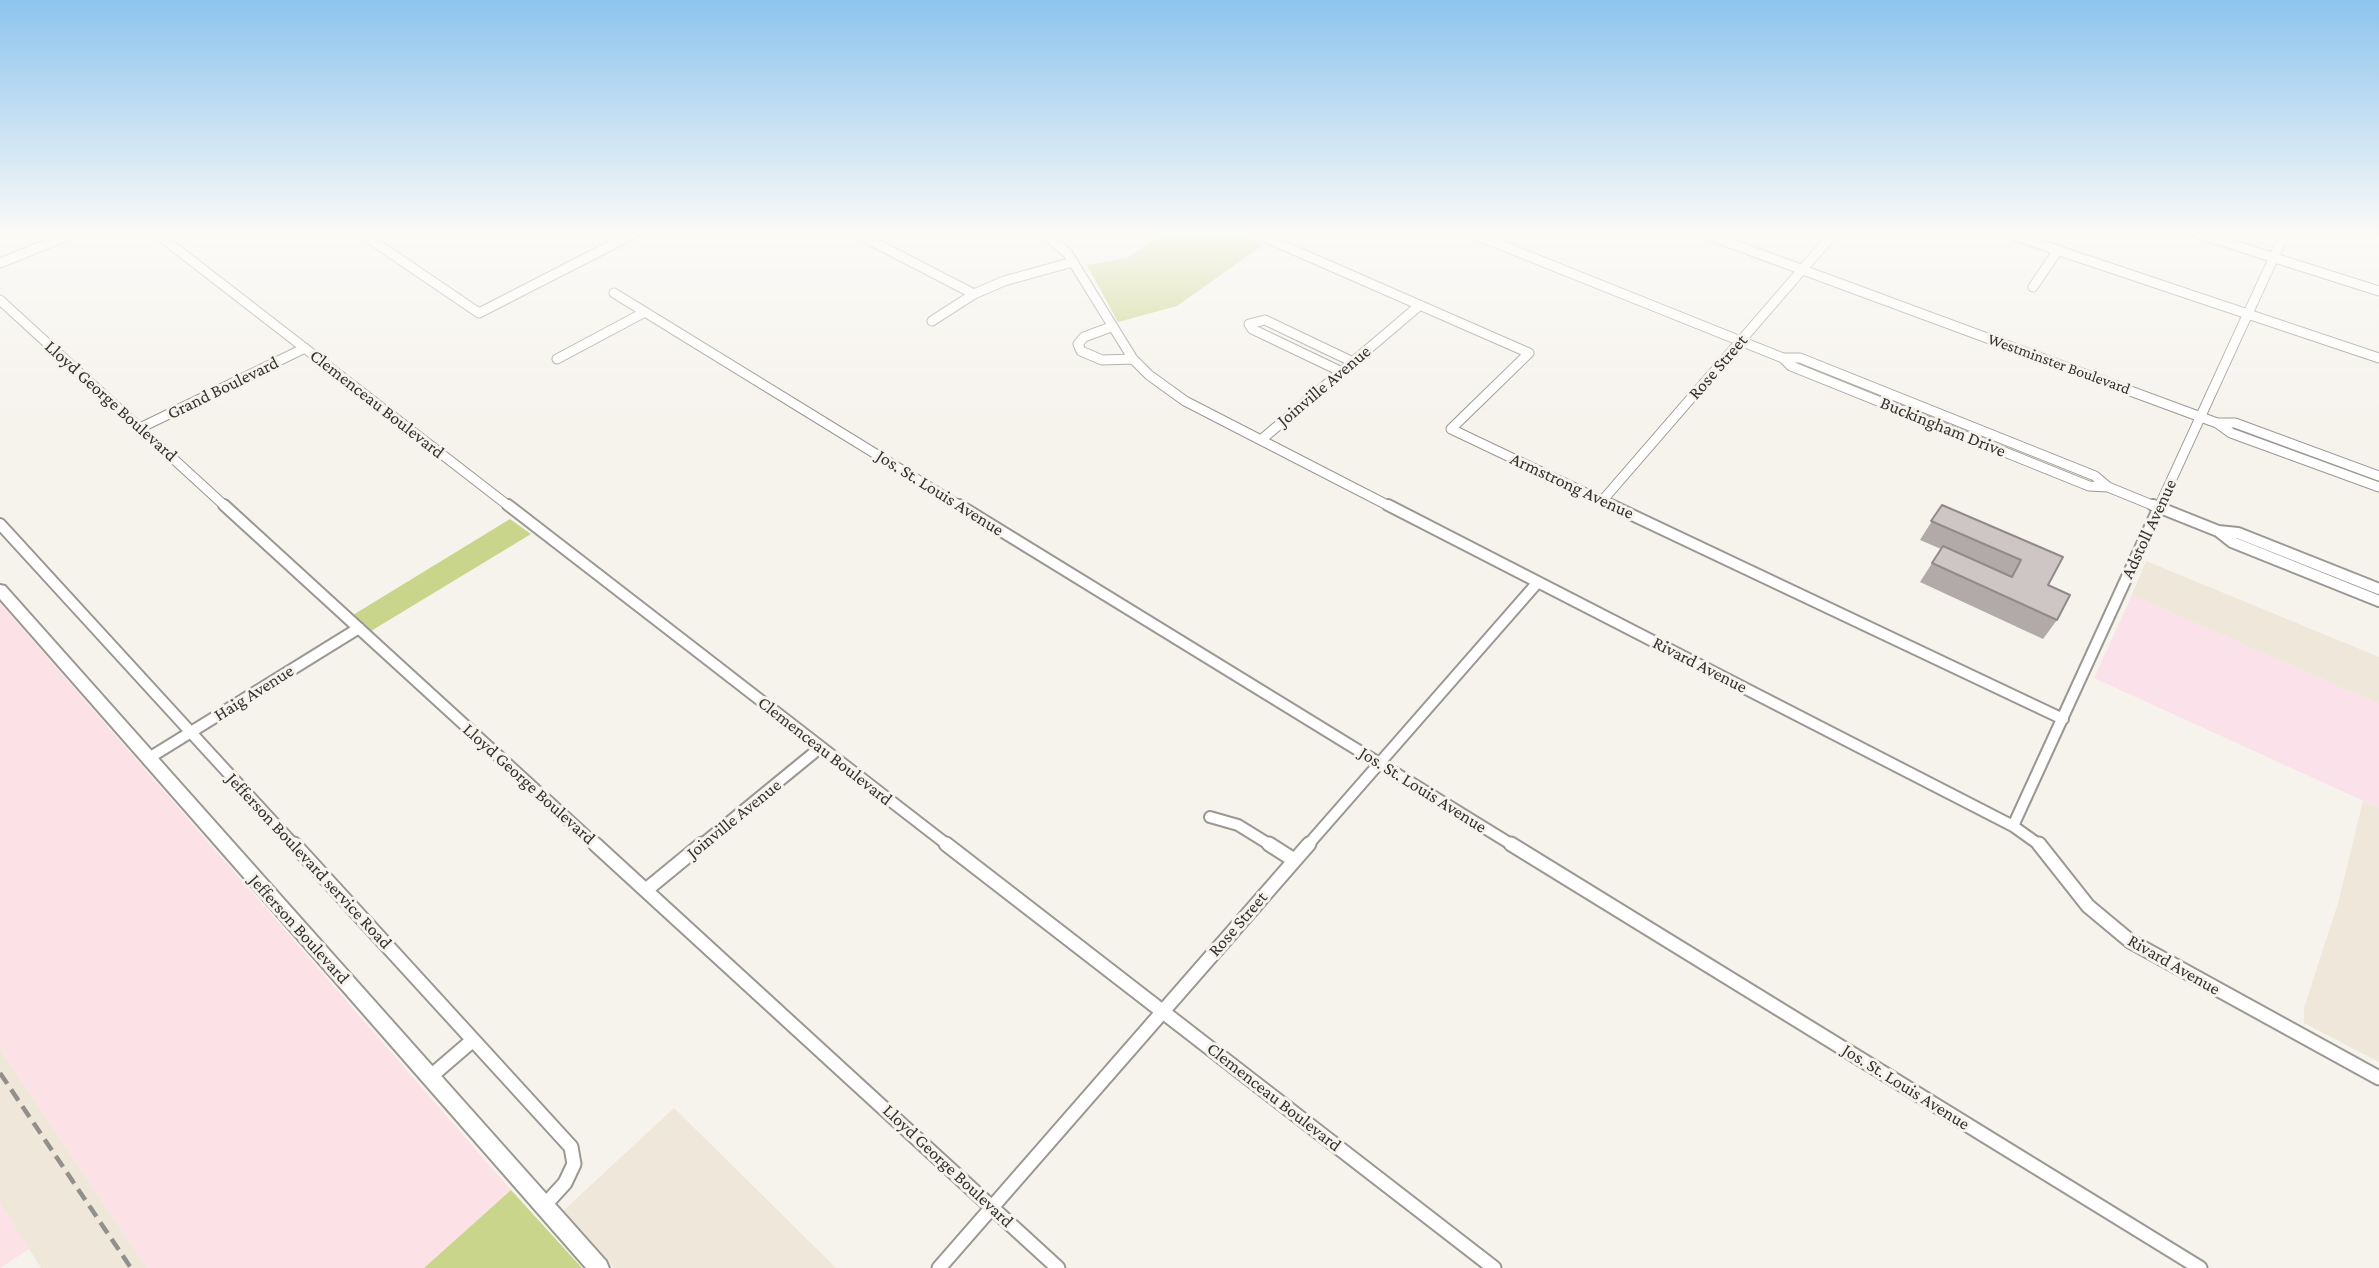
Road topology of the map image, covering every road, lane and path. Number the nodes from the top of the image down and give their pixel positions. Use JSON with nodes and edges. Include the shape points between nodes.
{"nodes":[{"id":1,"x":233,"y":292,"type":"edge"},
{"id":2,"x":449,"y":292,"type":"edge"},
{"id":3,"x":520,"y":292,"type":"edge"},
{"id":4,"x":970,"y":292,"type":"edge"},
{"id":5,"x":978,"y":292,"type":"edge"},
{"id":6,"x":1091,"y":292,"type":"edge"},
{"id":7,"x":1391,"y":292,"type":"edge"},
{"id":8,"x":1619,"y":292,"type":"edge"},
{"id":9,"x":1783,"y":292,"type":"edge"},
{"id":10,"x":1863,"y":292,"type":"edge"},
{"id":11,"x":2183,"y":292,"type":"edge"},
{"id":12,"x":2258,"y":292,"type":"edge"},
{"id":13,"x":614,"y":293,"type":"dead end"},
{"id":14,"x":974,"y":294,"type":"junction"},
{"id":15,"x":0,"y":300,"type":"edge"},
{"id":16,"x":1420,"y":305,"type":"junction"},
{"id":17,"x":645,"y":312,"type":"junction"},
{"id":18,"x":2248,"y":314,"type":"junction"},
{"id":19,"x":933,"y":321,"type":"dead end"},
{"id":20,"x":1111,"y":327,"type":"junction"},
{"id":21,"x":1741,"y":341,"type":"junction"},
{"id":22,"x":305,"y":348,"type":"junction"},
{"id":23,"x":2379,"y":358,"type":"edge"},
{"id":24,"x":557,"y":359,"type":"dead end"},
{"id":25,"x":1133,"y":359,"type":"junction"},
{"id":26,"x":1353,"y":362,"type":"junction"},
{"id":27,"x":1342,"y":372,"type":"junction"},
{"id":28,"x":2201,"y":416,"type":"junction"},
{"id":29,"x":2217,"y":423,"type":"junction"},
{"id":30,"x":141,"y":428,"type":"junction"},
{"id":31,"x":1261,"y":440,"type":"junction"},
{"id":32,"x":2379,"y":476,"type":"edge"},
{"id":33,"x":2379,"y":487,"type":"edge"},
{"id":34,"x":1602,"y":501,"type":"junction"},
{"id":35,"x":2159,"y":507,"type":"junction"},
{"id":36,"x":0,"y":524,"type":"edge"},
{"id":37,"x":2218,"y":531,"type":"junction"},
{"id":38,"x":1538,"y":582,"type":"junction"},
{"id":39,"x":2379,"y":589,"type":"edge"},
{"id":40,"x":0,"y":590,"type":"edge"},
{"id":41,"x":2379,"y":601,"type":"edge"},
{"id":42,"x":359,"y":628,"type":"junction"},
{"id":43,"x":2063,"y":719,"type":"junction"},
{"id":44,"x":191,"y":732,"type":"junction"},
{"id":45,"x":821,"y":747,"type":"junction"},
{"id":46,"x":149,"y":758,"type":"junction"},
{"id":47,"x":1379,"y":763,"type":"junction"},
{"id":48,"x":1210,"y":817,"type":"dead end"},
{"id":49,"x":2014,"y":826,"type":"junction"},
{"id":50,"x":1294,"y":860,"type":"junction"},
{"id":51,"x":646,"y":890,"type":"junction"},
{"id":52,"x":1162,"y":1011,"type":"junction"},
{"id":53,"x":473,"y":1040,"type":"junction"},
{"id":54,"x":430,"y":1077,"type":"junction"},
{"id":55,"x":2379,"y":1078,"type":"edge"},
{"id":56,"x":544,"y":1206,"type":"junction"},
{"id":57,"x":992,"y":1207,"type":"junction"},
{"id":58,"x":599,"y":1268,"type":"edge"},
{"id":59,"x":939,"y":1268,"type":"edge"},
{"id":60,"x":1058,"y":1268,"type":"edge"},
{"id":61,"x":1494,"y":1268,"type":"edge"},
{"id":62,"x":2200,"y":1268,"type":"edge"}],
"edges":[{"from":1,"to":22,"type":"street","name":"Clemenceau Boulevard"},
{"from":2,"to":3,"type":"street","via":[[480,313]]},
{"from":4,"to":14,"type":"street"},
{"from":5,"to":14,"type":"street"},
{"from":6,"to":20,"type":"street","name":"Rivard Avenue"},
{"from":7,"to":16,"type":"street","name":"Armstrong Avenue"},
{"from":8,"to":21,"type":"street","name":"Buckingham Drive"},
{"from":9,"to":21,"type":"street","name":"Rose Street"},
{"from":10,"to":28,"type":"street","name":"Westminster Boulevard"},
{"from":11,"to":18,"type":"street"},
{"from":12,"to":18,"type":"street","name":"Adstoll Avenue"},
{"from":13,"to":17,"type":"street","name":"Jos. St. Louis Avenue"},
{"from":14,"to":19,"type":"street"},
{"from":15,"to":30,"type":"street","name":"Lloyd George Boulevard"},
{"from":16,"to":26,"type":"street","name":"Joinville Avenue"},
{"from":16,"to":34,"type":"street","name":"Armstrong Avenue","via":[[1530,352],[1451,429]]},
{"from":17,"to":24,"type":"street"},
{"from":17,"to":47,"type":"street","name":"Jos. St. Louis Avenue"},
{"from":18,"to":23,"type":"street"},
{"from":18,"to":28,"type":"street","name":"Adstoll Avenue"},
{"from":20,"to":25,"type":"street","name":"Rivard Avenue"},
{"from":20,"to":25,"type":"street","via":[[1084,337],[1078,344],[1081,351],[1102,360]]},
{"from":21,"to":34,"type":"street","name":"Rose Street"},
{"from":21,"to":35,"type":"street","name":"Buckingham Drive","via":[[1783,358],[1791,366],[2089,486],[2108,486]]},
{"from":22,"to":30,"type":"street","name":"Grand Boulevard"},
{"from":22,"to":45,"type":"street","name":"Clemenceau Boulevard"},
{"from":25,"to":31,"type":"street","name":"Rivard Avenue","via":[[1185,401]]},
{"from":26,"to":27,"type":"street","name":"Joinville Avenue"},
{"from":26,"to":27,"type":"street","via":[[1265,320],[1249,324],[1252,330]]},
{"from":27,"to":31,"type":"street","name":"Joinville Avenue"},
{"from":28,"to":29,"type":"street","name":"Westminster Boulevard"},
{"from":28,"to":35,"type":"street","name":"Adstoll Avenue"},
{"from":29,"to":32,"type":"street","name":"Westminster Boulevard","via":[[2235,423]]},
{"from":29,"to":33,"type":"street","name":"Westminster Boulevard","via":[[2231,433]]},
{"from":30,"to":42,"type":"street","name":"Lloyd George Boulevard"},
{"from":31,"to":38,"type":"street","name":"Rivard Avenue"},
{"from":34,"to":43,"type":"street","name":"Armstrong Avenue"},
{"from":35,"to":37,"type":"street","name":"Buckingham Drive"},
{"from":35,"to":43,"type":"street","name":"Adstoll Avenue"},
{"from":36,"to":44,"type":"street","name":"Jefferson Boulevard service Road"},
{"from":37,"to":39,"type":"street","name":"Buckingham Drive","via":[[2238,533]]},
{"from":37,"to":41,"type":"street","name":"Buckingham Drive","via":[[2232,542]]},
{"from":38,"to":47,"type":"street","name":"Rose Street"},
{"from":38,"to":49,"type":"street","name":"Rivard Avenue"},
{"from":40,"to":46,"type":"street","name":"Jefferson Boulevard"},
{"from":42,"to":44,"type":"street","name":"Haig Avenue"},
{"from":42,"to":51,"type":"street","name":"Lloyd George Boulevard"},
{"from":43,"to":49,"type":"street","name":"Adstoll Avenue"},
{"from":44,"to":46,"type":"street","name":"Haig Avenue"},
{"from":44,"to":53,"type":"street","name":"Jefferson Boulevard service Road"},
{"from":45,"to":51,"type":"street","name":"Joinville Avenue"},
{"from":45,"to":52,"type":"street","name":"Clemenceau Boulevard"},
{"from":46,"to":54,"type":"street","name":"Jefferson Boulevard"},
{"from":47,"to":50,"type":"street","name":"Rose Street"},
{"from":47,"to":62,"type":"street","name":"Jos. St. Louis Avenue"},
{"from":48,"to":50,"type":"street","via":[[1238,825]]},
{"from":49,"to":55,"type":"street","name":"Rivard Avenue","via":[[2038,843],[2088,905],[2130,941]]},
{"from":50,"to":52,"type":"street","name":"Rose Street"},
{"from":51,"to":57,"type":"street","name":"Lloyd George Boulevard"},
{"from":52,"to":57,"type":"street","name":"Rose Street"},
{"from":52,"to":61,"type":"street","name":"Clemenceau Boulevard"},
{"from":53,"to":54,"type":"street"},
{"from":53,"to":56,"type":"street","name":"Jefferson Boulevard service Road","via":[[571,1147],[575,1164]]},
{"from":54,"to":56,"type":"street","name":"Jefferson Boulevard"},
{"from":56,"to":58,"type":"street","name":"Jefferson Boulevard"},
{"from":57,"to":59,"type":"street","name":"Rose Street"},
{"from":57,"to":60,"type":"street","name":"Lloyd George Boulevard"}]}
